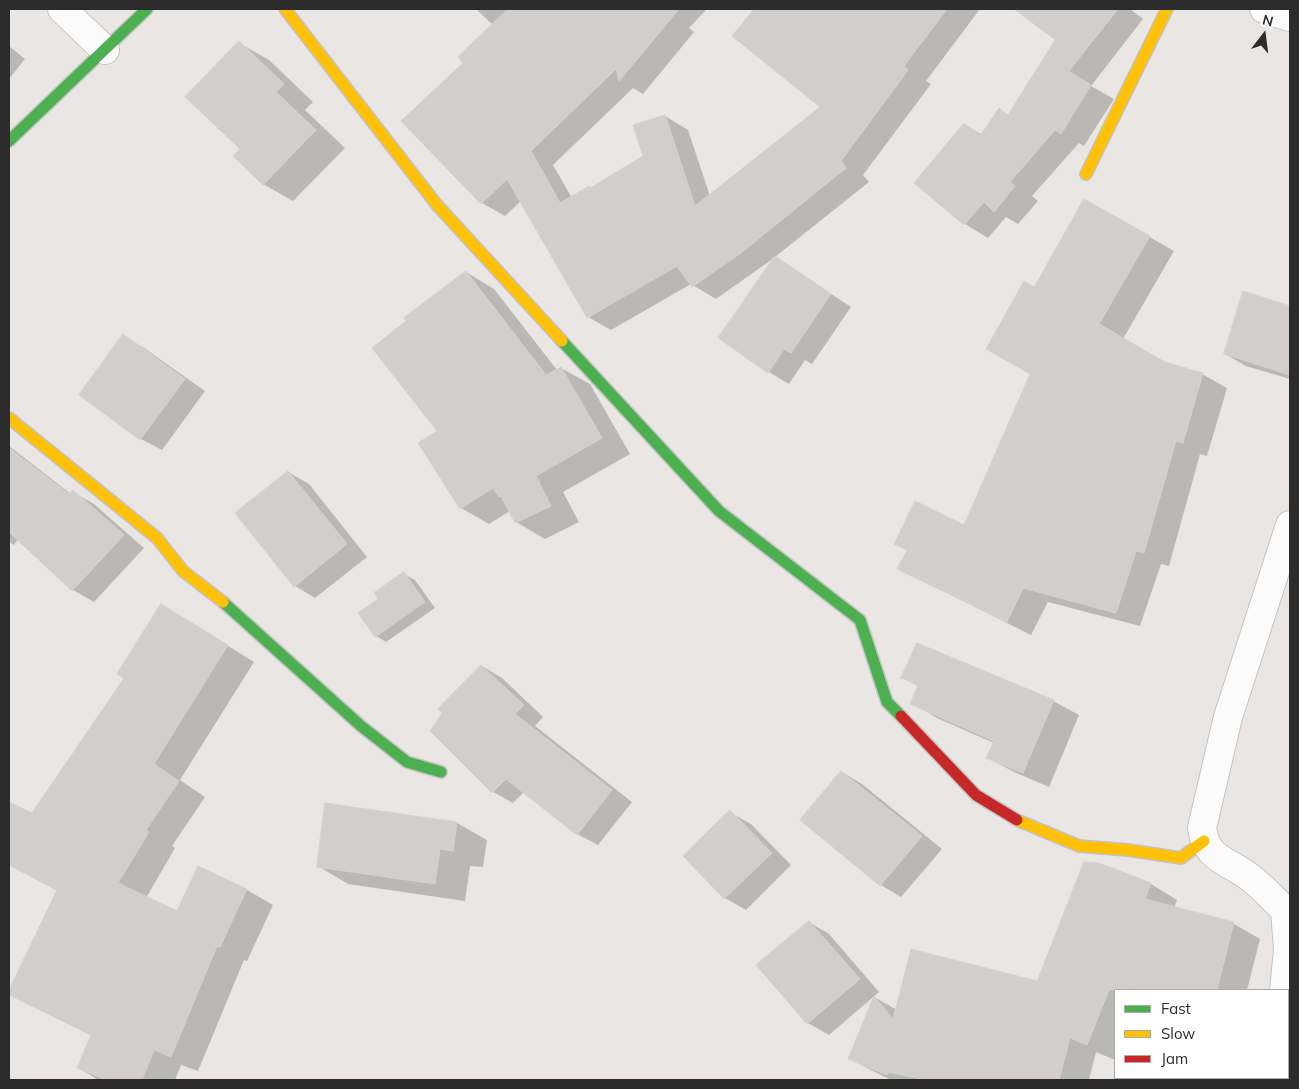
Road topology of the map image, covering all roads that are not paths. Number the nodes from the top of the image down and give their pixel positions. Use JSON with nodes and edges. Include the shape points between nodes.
{"nodes":[{"id":1,"x":62,"y":9,"type":"edge"},
{"id":2,"x":147,"y":9,"type":"edge"},
{"id":3,"x":285,"y":9,"type":"edge"},
{"id":4,"x":1167,"y":9,"type":"edge"},
{"id":5,"x":1264,"y":9,"type":"edge"},
{"id":6,"x":1290,"y":17,"type":"edge"},
{"id":7,"x":105,"y":50,"type":"junction"},
{"id":8,"x":9,"y":141,"type":"edge"},
{"id":9,"x":1086,"y":174,"type":"dead end"},
{"id":10,"x":9,"y":418,"type":"edge"},
{"id":11,"x":1290,"y":525,"type":"edge"},
{"id":12,"x":441,"y":772,"type":"dead end"},
{"id":13,"x":1204,"y":841,"type":"junction"},
{"id":14,"x":1288,"y":909,"type":"edge"},
{"id":15,"x":1284,"y":989,"type":"edge"}],
"edges":[{"from":1,"to":7,"type":"street"},
{"from":2,"to":7,"type":"street"},
{"from":3,"to":13,"type":"street","via":[[437,205],[720,511],[860,620],[888,702],[976,795],[1026,825],[1079,846],[1181,858]]},
{"from":4,"to":9,"type":"street"},
{"from":5,"to":6,"type":"street"},
{"from":7,"to":8,"type":"street"},
{"from":10,"to":12,"type":"street","via":[[157,538],[183,571],[222,601],[361,726],[407,762]]},
{"from":11,"to":13,"type":"street","via":[[1228,717],[1207,801],[1202,828]]},
{"from":13,"to":14,"type":"street","via":[[1215,857],[1248,875]]},
{"from":14,"to":15,"type":"street"}]}
